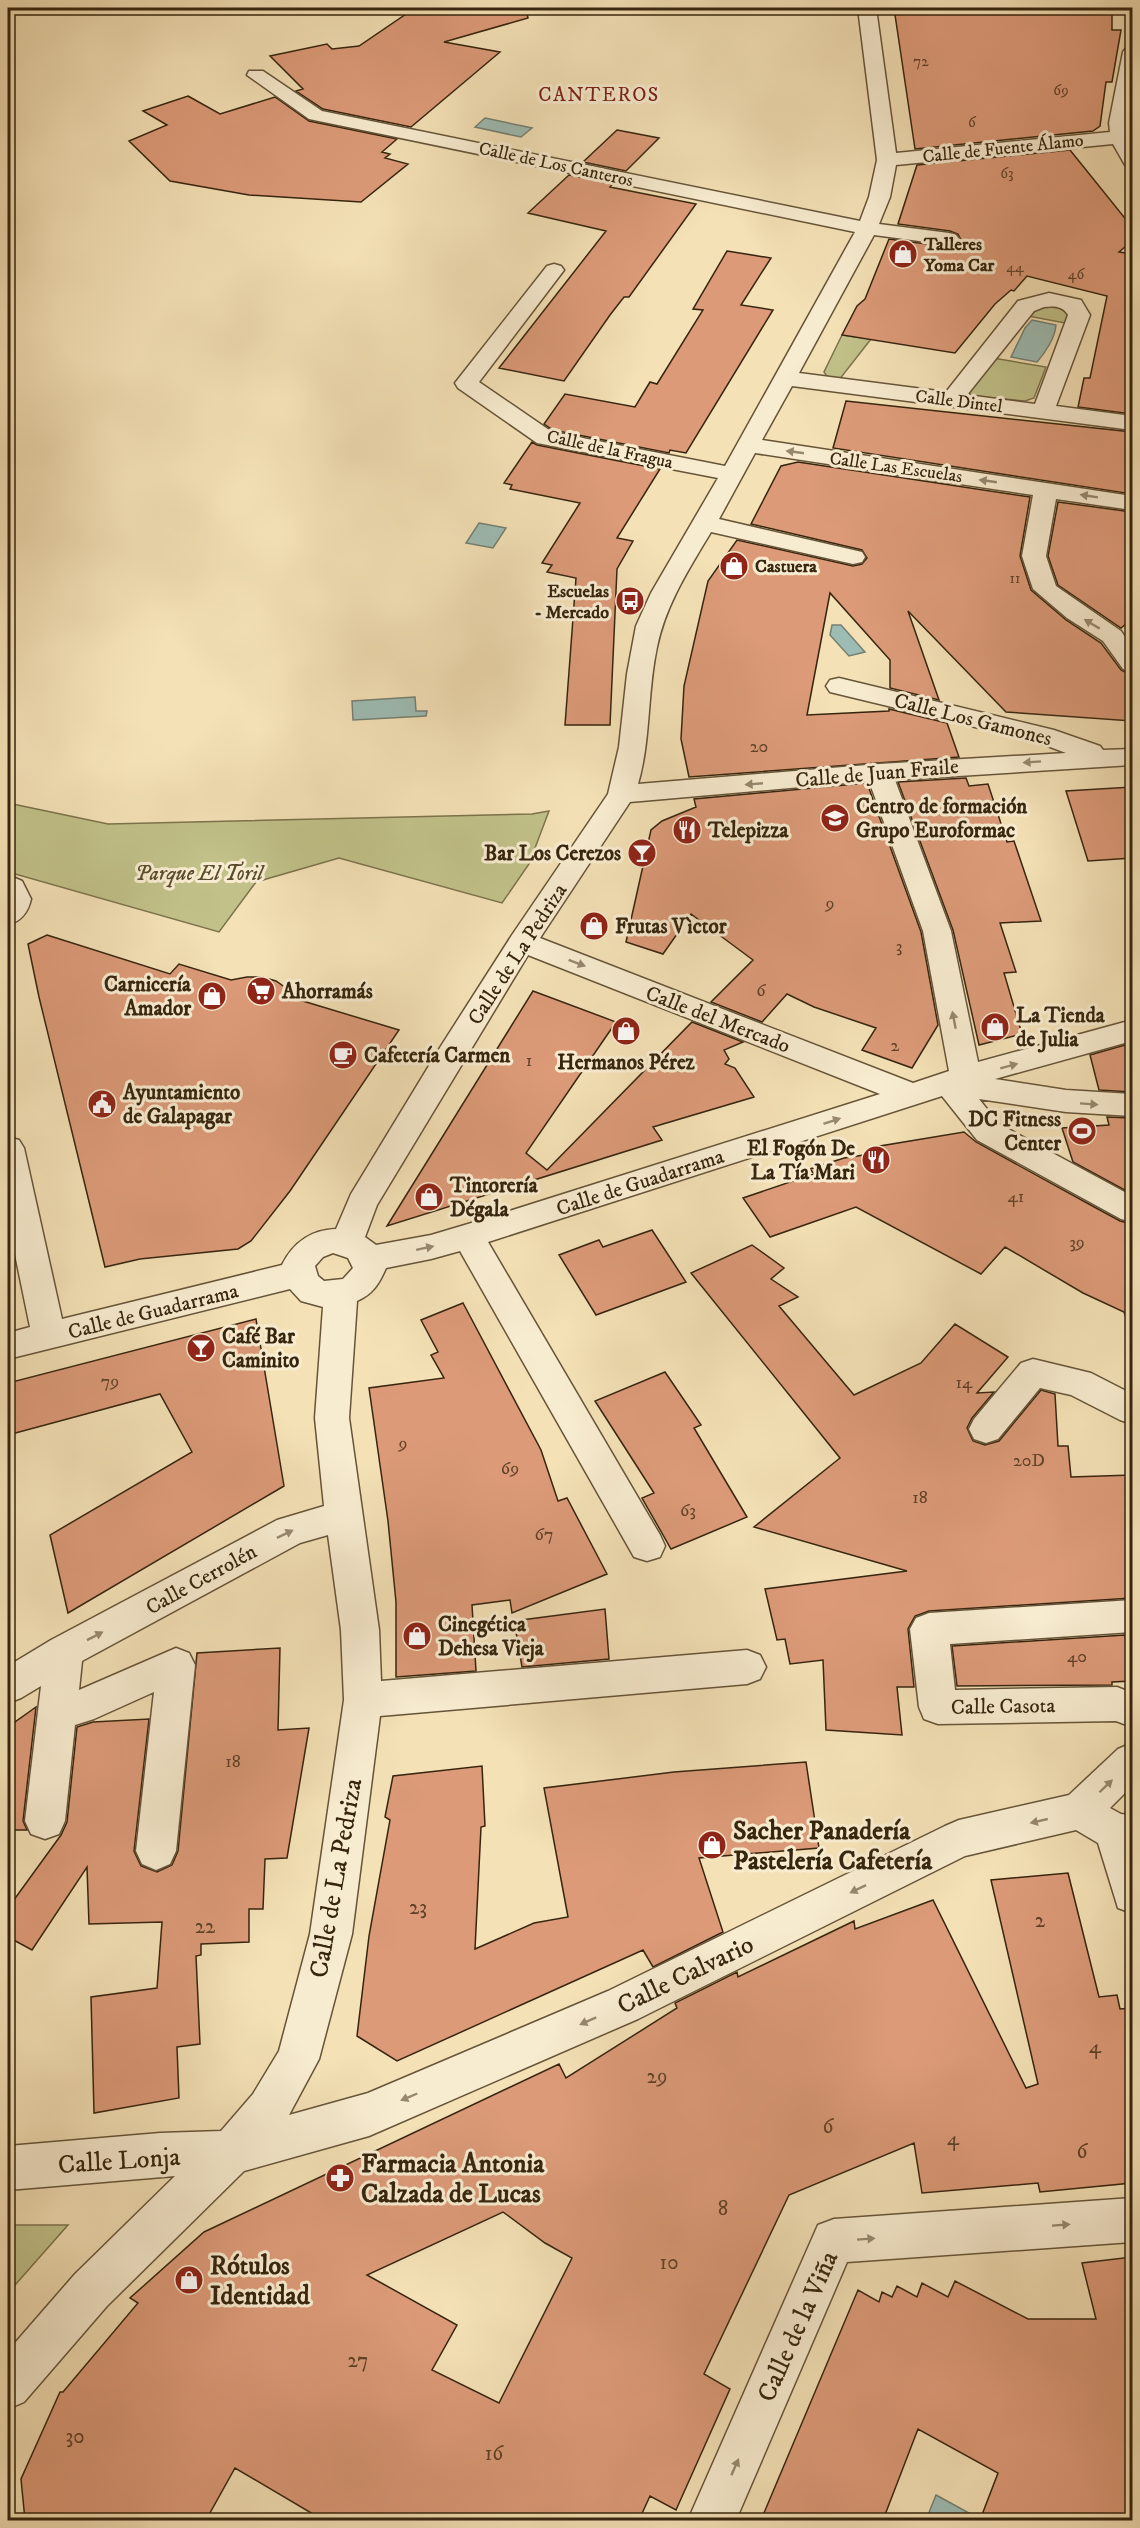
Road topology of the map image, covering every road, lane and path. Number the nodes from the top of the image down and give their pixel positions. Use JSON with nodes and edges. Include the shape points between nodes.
{"nodes":[{"id":1,"x":867,"y":8,"type":"edge"},
{"id":2,"x":1132,"y":52,"type":"edge"},
{"id":3,"x":256,"y":75,"type":"dead end"},
{"id":4,"x":1120,"y":138,"type":"junction"},
{"id":5,"x":887,"y":160,"type":"junction"},
{"id":6,"x":1132,"y":162,"type":"edge"},
{"id":7,"x":867,"y":228,"type":"junction"},
{"id":8,"x":949,"y":239,"type":"dead end"},
{"id":9,"x":554,"y":270,"type":"dead end"},
{"id":10,"x":786,"y":378,"type":"junction"},
{"id":11,"x":951,"y":400,"type":"junction"},
{"id":12,"x":1043,"y":412,"type":"junction"},
{"id":13,"x":1132,"y":423,"type":"edge"},
{"id":14,"x":746,"y":445,"type":"junction"},
{"id":15,"x":732,"y":474,"type":"junction"},
{"id":16,"x":1046,"y":489,"type":"junction"},
{"id":17,"x":1132,"y":503,"type":"edge"},
{"id":18,"x":704,"y":523,"type":"junction"},
{"id":19,"x":853,"y":557,"type":"dead end"},
{"id":20,"x":1132,"y":664,"type":"edge"},
{"id":21,"x":838,"y":686,"type":"dead end"},
{"id":22,"x":1120,"y":757,"type":"edge"},
{"id":23,"x":879,"y":772,"type":"junction"},
{"id":24,"x":622,"y":794,"type":"junction"},
{"id":25,"x":8,"y":884,"type":"edge"},
{"id":26,"x":8,"y":915,"type":"edge"},
{"id":27,"x":522,"y":942,"type":"junction"},
{"id":28,"x":1132,"y":1030,"type":"edge"},
{"id":29,"x":957,"y":1080,"type":"junction"},
{"id":30,"x":913,"y":1095,"type":"junction"},
{"id":31,"x":1132,"y":1105,"type":"edge"},
{"id":32,"x":8,"y":1148,"type":"edge"},
{"id":33,"x":1132,"y":1210,"type":"edge"},
{"id":34,"x":468,"y":1236,"type":"junction"},
{"id":35,"x":357,"y":1250,"type":"junction"},
{"id":36,"x":298,"y":1274,"type":"junction"},
{"id":37,"x":341,"y":1294,"type":"junction"},
{"id":38,"x":48,"y":1336,"type":"junction"},
{"id":39,"x":8,"y":1346,"type":"edge"},
{"id":40,"x":1132,"y":1410,"type":"edge"},
{"id":41,"x":986,"y":1429,"type":"dead end"},
{"id":42,"x":343,"y":1515,"type":"junction"},
{"id":43,"x":646,"y":1546,"type":"dead end"},
{"id":44,"x":1132,"y":1616,"type":"edge"},
{"id":45,"x":64,"y":1652,"type":"junction"},
{"id":46,"x":747,"y":1667,"type":"dead end"},
{"id":47,"x":8,"y":1686,"type":"edge"},
{"id":48,"x":363,"y":1701,"type":"junction"},
{"id":49,"x":57,"y":1709,"type":"junction"},
{"id":50,"x":1132,"y":1710,"type":"edge"},
{"id":51,"x":1132,"y":1761,"type":"edge"},
{"id":52,"x":1080,"y":1811,"type":"junction"},
{"id":53,"x":45,"y":1821,"type":"dead end"},
{"id":54,"x":1124,"y":1833,"type":"edge"},
{"id":55,"x":156,"y":1851,"type":"dead end"},
{"id":56,"x":1132,"y":1894,"type":"edge"},
{"id":57,"x":231,"y":2153,"type":"junction"},
{"id":58,"x":8,"y":2168,"type":"edge"},
{"id":59,"x":1132,"y":2220,"type":"edge"},
{"id":60,"x":8,"y":2386,"type":"edge"},
{"id":61,"x":712,"y":2520,"type":"edge"}],
"edges":[{"from":1,"to":5,"type":"street"},
{"from":2,"to":4,"type":"street","via":[[1119,123]]},
{"from":3,"to":7,"type":"street","name":"Calle de Los Canteros","via":[[316,115]]},
{"from":4,"to":5,"type":"street","name":"Calle de Fuente Álamo"},
{"from":4,"to":6,"type":"street"},
{"from":5,"to":7,"type":"street","via":[[886,180]]},
{"from":7,"to":8,"type":"street"},
{"from":7,"to":10,"type":"street"},
{"from":9,"to":15,"type":"street","name":"Calle de la Fragua","via":[[466,383],[545,438]]},
{"from":10,"to":11,"type":"street","name":"Calle Dintel"},
{"from":10,"to":14,"type":"street"},
{"from":11,"to":12,"type":"street","name":"Calle Dintel"},
{"from":11,"to":12,"type":"street","via":[[1026,306],[1041,299],[1059,300],[1073,305],[1079,315]]},
{"from":12,"to":13,"type":"street","name":"Calle Dintel"},
{"from":14,"to":15,"type":"street"},
{"from":16,"to":14,"type":"street","name":"Calle Las Escuelas","one_way":true},
{"from":15,"to":18,"type":"street"},
{"from":17,"to":16,"type":"street","name":"Calle Las Escuelas","one_way":true},
{"from":20,"to":16,"type":"street","one_way":true,"via":[[1112,636],[1045,589],[1034,556]]},
{"from":18,"to":19,"type":"street"},
{"from":18,"to":24,"type":"street","via":[[658,604],[648,630],[638,681],[631,763]]},
{"from":21,"to":22,"type":"street","name":"Calle Los Gamones"},
{"from":22,"to":23,"type":"street","name":"Calle de Juan Fraile","one_way":true},
{"from":23,"to":24,"type":"street","name":"Calle de Juan Fraile","one_way":true},
{"from":29,"to":23,"type":"street","one_way":true,"via":[[937,931]]},
{"from":24,"to":27,"type":"street","name":"Calle de La Pedriza"},
{"from":25,"to":26,"type":"street","via":[[16,894],[16,903]]},
{"from":27,"to":30,"type":"street","name":"Calle del Mercado","one_way":true},
{"from":27,"to":35,"type":"street","name":"Calle de La Pedriza","via":[[368,1193]]},
{"from":29,"to":28,"type":"street","name":"Calle de Guadarrama","one_way":true},
{"from":29,"to":30,"type":"street","name":"Calle de Guadarrama"},
{"from":29,"to":31,"type":"street","one_way":true,"via":[[1024,1096],[1091,1105]]},
{"from":29,"to":33,"type":"street","via":[[988,1132]]},
{"from":34,"to":30,"type":"street","name":"Calle de Guadarrama","one_way":true},
{"from":32,"to":38,"type":"street"},
{"from":35,"to":34,"type":"street","name":"Calle de Guadarrama","one_way":true,"via":[[431,1247]]},
{"from":34,"to":43,"type":"street"},
{"from":35,"to":36,"type":"street","via":[[333,1240],[319,1243],[307,1251]]},
{"from":35,"to":37,"type":"street","via":[[369,1269],[364,1280]]},
{"from":36,"to":37,"type":"street","via":[[314,1292]]},
{"from":36,"to":38,"type":"street","name":"Calle de Guadarrama"},
{"from":37,"to":42,"type":"street","name":"Calle de La Pedriza","via":[[332,1418]]},
{"from":38,"to":39,"type":"street","name":"Calle de Guadarrama"},
{"from":40,"to":41,"type":"street","via":[[1079,1383],[1033,1373]]},
{"from":45,"to":42,"type":"street","name":"Calle Cerrolén","one_way":true,"via":[[290,1531]]},
{"from":42,"to":48,"type":"street","name":"Calle de La Pedriza","via":[[360,1630]]},
{"from":44,"to":50,"type":"street","name":"Calle Casota","via":[[929,1629],[938,1707],[1117,1704]]},
{"from":45,"to":47,"type":"street","name":"Calle Cerrolén"},
{"from":45,"to":49,"type":"street"},
{"from":46,"to":48,"type":"street"},
{"from":48,"to":57,"type":"street","name":"Calle de La Pedriza","via":[[331,1934],[298,2059],[268,2109]]},
{"from":49,"to":53,"type":"street"},
{"from":49,"to":55,"type":"street","via":[[80,1707],[176,1665]]},
{"from":52,"to":51,"type":"street","one_way":true},
{"from":52,"to":54,"type":"street"},
{"from":52,"to":57,"type":"street","name":"Calle Calvario","one_way":true,"via":[[959,1839],[560,2033],[369,2114]]},
{"from":54,"to":56,"type":"street"},
{"from":57,"to":58,"type":"street","name":"Calle Lonja"},
{"from":57,"to":60,"type":"street","name":"Calle de La Pedriza","via":[[91,2290]]},
{"from":61,"to":59,"type":"street","name":"Calle de la Viña","one_way":true,"via":[[834,2241]]}]}
